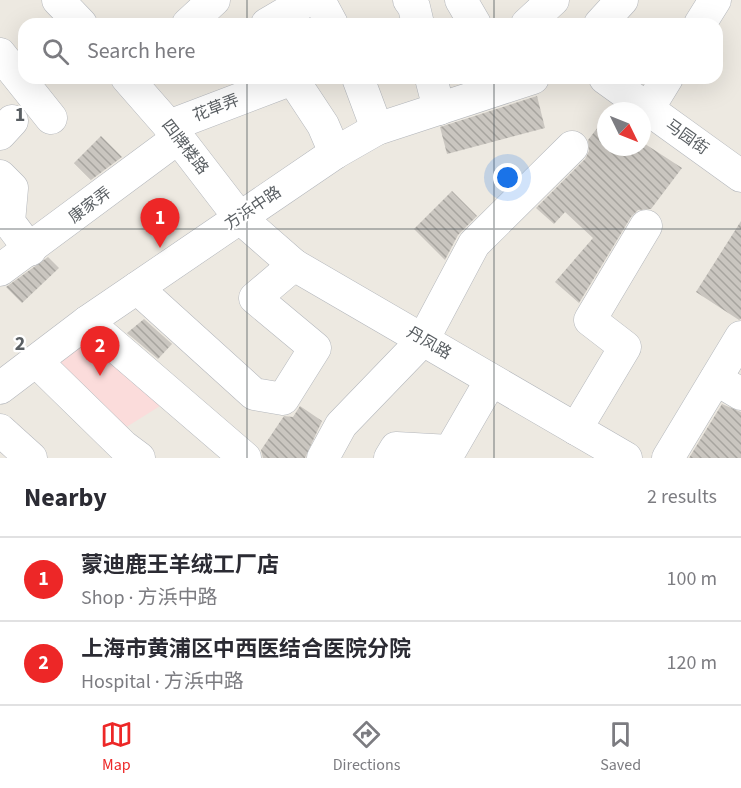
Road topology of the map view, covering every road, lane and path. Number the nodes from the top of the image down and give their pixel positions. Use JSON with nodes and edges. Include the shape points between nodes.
{"nodes":[{"id":1,"x":58,"y":0,"type":"edge"},
{"id":2,"x":320,"y":0,"type":"edge"},
{"id":3,"x":409,"y":0,"type":"edge"},
{"id":4,"x":461,"y":0,"type":"edge"},
{"id":5,"x":553,"y":0,"type":"edge"},
{"id":6,"x":622,"y":0,"type":"edge"},
{"id":7,"x":715,"y":0,"type":"edge"},
{"id":8,"x":75,"y":18,"type":"edge"},
{"id":9,"x":329,"y":18,"type":"edge"},
{"id":10,"x":417,"y":18,"type":"edge"},
{"id":11,"x":472,"y":18,"type":"edge"},
{"id":12,"x":534,"y":18,"type":"edge"},
{"id":13,"x":606,"y":18,"type":"edge"},
{"id":14,"x":704,"y":18,"type":"edge"},
{"id":15,"x":0,"y":54,"type":"edge"},
{"id":16,"x":18,"y":77,"type":"edge"},
{"id":17,"x":24,"y":84,"type":"edge"},
{"id":18,"x":133,"y":84,"type":"edge"},
{"id":19,"x":280,"y":84,"type":"edge"},
{"id":20,"x":297,"y":84,"type":"edge"},
{"id":21,"x":360,"y":84,"type":"edge"},
{"id":22,"x":433,"y":84,"type":"edge"},
{"id":23,"x":508,"y":84,"type":"edge"},
{"id":24,"x":613,"y":84,"type":"edge"},
{"id":25,"x":663,"y":84,"type":"edge"},
{"id":26,"x":637,"y":102,"type":"edge"},
{"id":27,"x":651,"y":105,"type":"edge"},
{"id":28,"x":439,"y":109,"type":"junction"},
{"id":29,"x":651,"y":112,"type":"edge"},
{"id":30,"x":51,"y":118,"type":"dead end"},
{"id":31,"x":377,"y":129,"type":"junction"},
{"id":32,"x":174,"y":132,"type":"junction"},
{"id":33,"x":572,"y":147,"type":"dead end"},
{"id":34,"x":335,"y":153,"type":"junction"},
{"id":35,"x":738,"y":168,"type":"edge"},
{"id":36,"x":1,"y":180,"type":"edge"},
{"id":37,"x":239,"y":218,"type":"junction"},
{"id":38,"x":646,"y":226,"type":"dead end"},
{"id":39,"x":30,"y":250,"type":"junction"},
{"id":40,"x":294,"y":265,"type":"junction"},
{"id":41,"x":0,"y":270,"type":"edge"},
{"id":42,"x":137,"y":288,"type":"junction"},
{"id":43,"x":87,"y":322,"type":"junction"},
{"id":44,"x":741,"y":337,"type":"edge"},
{"id":45,"x":423,"y":340,"type":"junction"},
{"id":46,"x":37,"y":362,"type":"junction"},
{"id":47,"x":492,"y":380,"type":"junction"},
{"id":48,"x":729,"y":386,"type":"edge"},
{"id":49,"x":0,"y":388,"type":"edge"},
{"id":50,"x":576,"y":429,"type":"junction"},
{"id":51,"x":0,"y":430,"type":"edge"},
{"id":52,"x":31,"y":458,"type":"edge"},
{"id":53,"x":139,"y":458,"type":"edge"},
{"id":54,"x":245,"y":458,"type":"edge"},
{"id":55,"x":323,"y":458,"type":"edge"},
{"id":56,"x":390,"y":458,"type":"edge"},
{"id":57,"x":626,"y":458,"type":"edge"},
{"id":58,"x":668,"y":458,"type":"edge"}],
"edges":[{"from":1,"to":8,"type":"street"},
{"from":2,"to":9,"type":"street"},
{"from":3,"to":10,"type":"street"},
{"from":4,"to":11,"type":"street"},
{"from":5,"to":12,"type":"street"},
{"from":6,"to":13,"type":"street"},
{"from":7,"to":14,"type":"street"},
{"from":15,"to":16,"type":"street"},
{"from":17,"to":30,"type":"street"},
{"from":18,"to":32,"type":"street","name":"四牌楼路"},
{"from":19,"to":32,"type":"street","name":"花草弄"},
{"from":20,"to":34,"type":"street","via":[[323,125]]},
{"from":21,"to":31,"type":"street"},
{"from":22,"to":28,"type":"street"},
{"from":23,"to":28,"type":"street","name":"方浜中路"},
{"from":24,"to":26,"type":"street","name":"马园街"},
{"from":25,"to":27,"type":"street"},
{"from":28,"to":31,"type":"street","name":"方浜中路"},
{"from":29,"to":35,"type":"street","name":"马园街"},
{"from":31,"to":34,"type":"street","name":"方浜中路"},
{"from":32,"to":37,"type":"street","name":"四牌楼路"},
{"from":32,"to":39,"type":"street","name":"康家弄"},
{"from":33,"to":45,"type":"street","via":[[474,244]]},
{"from":34,"to":37,"type":"street","name":"方浜中路"},
{"from":36,"to":39,"type":"street","via":[[12,188],[9,222]]},
{"from":37,"to":40,"type":"street","name":"丹凤路"},
{"from":37,"to":42,"type":"street","name":"方浜中路"},
{"from":38,"to":50,"type":"street","via":[[590,320],[625,347]]},
{"from":39,"to":41,"type":"street","name":"康家弄"},
{"from":40,"to":42,"type":"street","via":[[255,298],[315,348],[283,399],[254,394]]},
{"from":40,"to":45,"type":"street","name":"丹凤路"},
{"from":42,"to":43,"type":"street","name":"方浜中路"},
{"from":43,"to":46,"type":"street","name":"方浜中路"},
{"from":43,"to":54,"type":"street"},
{"from":44,"to":48,"type":"street"},
{"from":45,"to":47,"type":"street","name":"丹凤路"},
{"from":45,"to":55,"type":"street","via":[[341,425]]},
{"from":46,"to":49,"type":"street","name":"方浜中路"},
{"from":46,"to":53,"type":"street"},
{"from":47,"to":50,"type":"street","name":"丹凤路"},
{"from":47,"to":56,"type":"street","via":[[450,451],[396,448]]},
{"from":48,"to":58,"type":"street"},
{"from":50,"to":57,"type":"street","name":"丹凤路"},
{"from":51,"to":52,"type":"street"}]}
